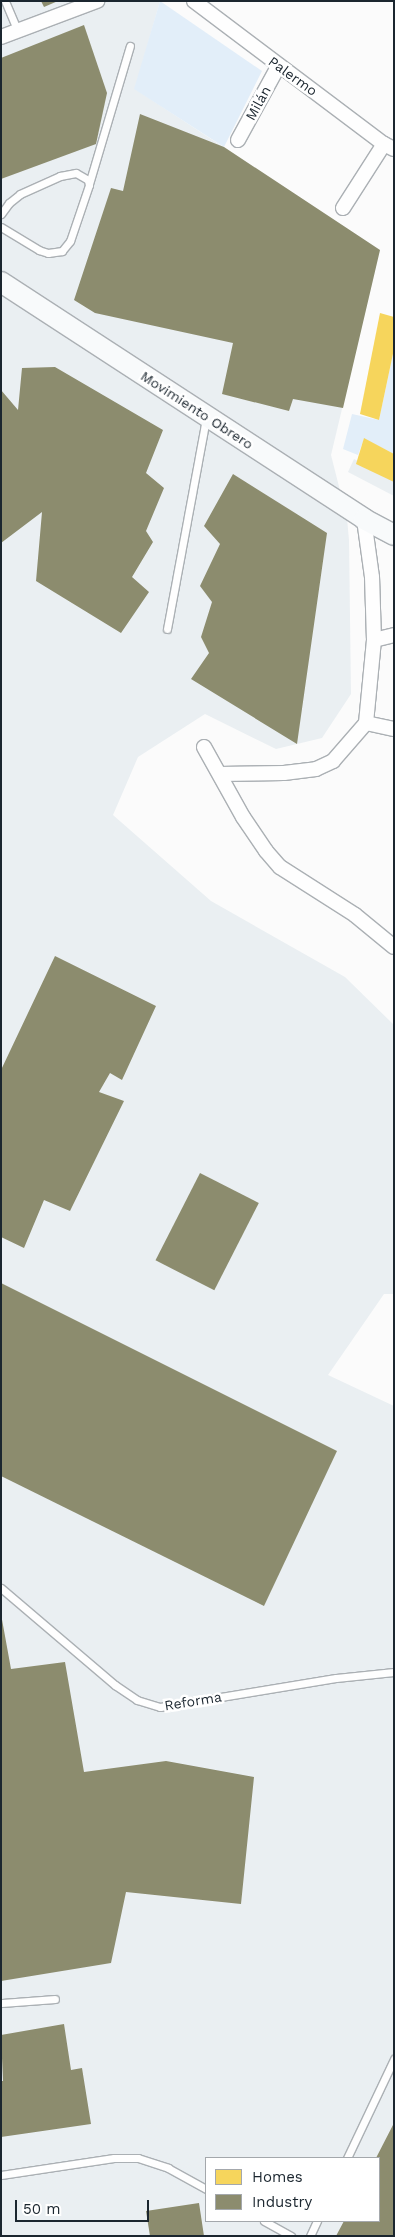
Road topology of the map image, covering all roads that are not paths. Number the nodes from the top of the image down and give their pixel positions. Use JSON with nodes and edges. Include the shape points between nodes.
{"nodes":[{"id":1,"x":6,"y":1,"type":"edge"},
{"id":2,"x":97,"y":1,"type":"edge"},
{"id":3,"x":194,"y":1,"type":"edge"},
{"id":4,"x":18,"y":31,"type":"junction"},
{"id":5,"x":1,"y":37,"type":"edge"},
{"id":6,"x":130,"y":46,"type":"dead end"},
{"id":7,"x":278,"y":65,"type":"junction"},
{"id":8,"x":238,"y":140,"type":"dead end"},
{"id":9,"x":389,"y":146,"type":"edge"},
{"id":10,"x":89,"y":185,"type":"junction"},
{"id":11,"x":343,"y":208,"type":"dead end"},
{"id":12,"x":1,"y":214,"type":"edge"},
{"id":13,"x":1,"y":227,"type":"edge"},
{"id":14,"x":1,"y":282,"type":"edge"},
{"id":15,"x":206,"y":416,"type":"junction"},
{"id":16,"x":364,"y":519,"type":"junction"},
{"id":17,"x":394,"y":535,"type":"edge"},
{"id":18,"x":167,"y":630,"type":"dead end"},
{"id":19,"x":394,"y":635,"type":"edge"},
{"id":20,"x":374,"y":640,"type":"junction"},
{"id":21,"x":366,"y":723,"type":"junction"},
{"id":22,"x":394,"y":728,"type":"edge"},
{"id":23,"x":204,"y":746,"type":"dead end"},
{"id":24,"x":220,"y":774,"type":"junction"},
{"id":25,"x":394,"y":947,"type":"edge"},
{"id":26,"x":1,"y":1588,"type":"edge"},
{"id":27,"x":394,"y":1672,"type":"edge"},
{"id":28,"x":55,"y":1998,"type":"dead end"},
{"id":29,"x":1,"y":2003,"type":"edge"},
{"id":30,"x":394,"y":2059,"type":"edge"},
{"id":31,"x":346,"y":2157,"type":"edge"},
{"id":32,"x":1,"y":2175,"type":"edge"},
{"id":33,"x":205,"y":2188,"type":"edge"},
{"id":34,"x":266,"y":2222,"type":"edge"},
{"id":35,"x":317,"y":2222,"type":"edge"},
{"id":36,"x":291,"y":2236,"type":"edge"},
{"id":37,"x":310,"y":2236,"type":"edge"}],
"edges":[{"from":1,"to":4,"type":"lane"},
{"from":2,"to":4,"type":"street"},
{"from":3,"to":7,"type":"street","name":"Palermo"},
{"from":4,"to":5,"type":"street"},
{"from":6,"to":10,"type":"lane"},
{"from":7,"to":8,"type":"street","name":"Milán"},
{"from":7,"to":9,"type":"street","name":"Palermo"},
{"from":9,"to":11,"type":"street"},
{"from":10,"to":12,"type":"lane","via":[[80,174],[60,176],[20,194]]},
{"from":10,"to":13,"type":"lane","via":[[70,241],[62,251],[48,253],[39,250]]},
{"from":14,"to":15,"type":"street","name":"Movimiento Obrero"},
{"from":15,"to":16,"type":"street","name":"Movimiento Obrero"},
{"from":15,"to":18,"type":"lane"},
{"from":16,"to":17,"type":"street","name":"Movimiento Obrero"},
{"from":16,"to":20,"type":"street","via":[[372,577]]},
{"from":19,"to":20,"type":"street"},
{"from":20,"to":21,"type":"street"},
{"from":21,"to":22,"type":"street"},
{"from":21,"to":24,"type":"street","via":[[333,761],[316,769]]},
{"from":23,"to":24,"type":"street"},
{"from":24,"to":25,"type":"street","via":[[243,817],[280,867],[355,915]]},
{"from":26,"to":27,"type":"lane","name":"Reforma","via":[[115,1685],[137,1700],[160,1708],[336,1678]]},
{"from":28,"to":29,"type":"lane"},
{"from":30,"to":31,"type":"lane"},
{"from":32,"to":33,"type":"lane","via":[[114,2158],[138,2158],[168,2168]]},
{"from":34,"to":36,"type":"lane"},
{"from":35,"to":37,"type":"lane"}]}
